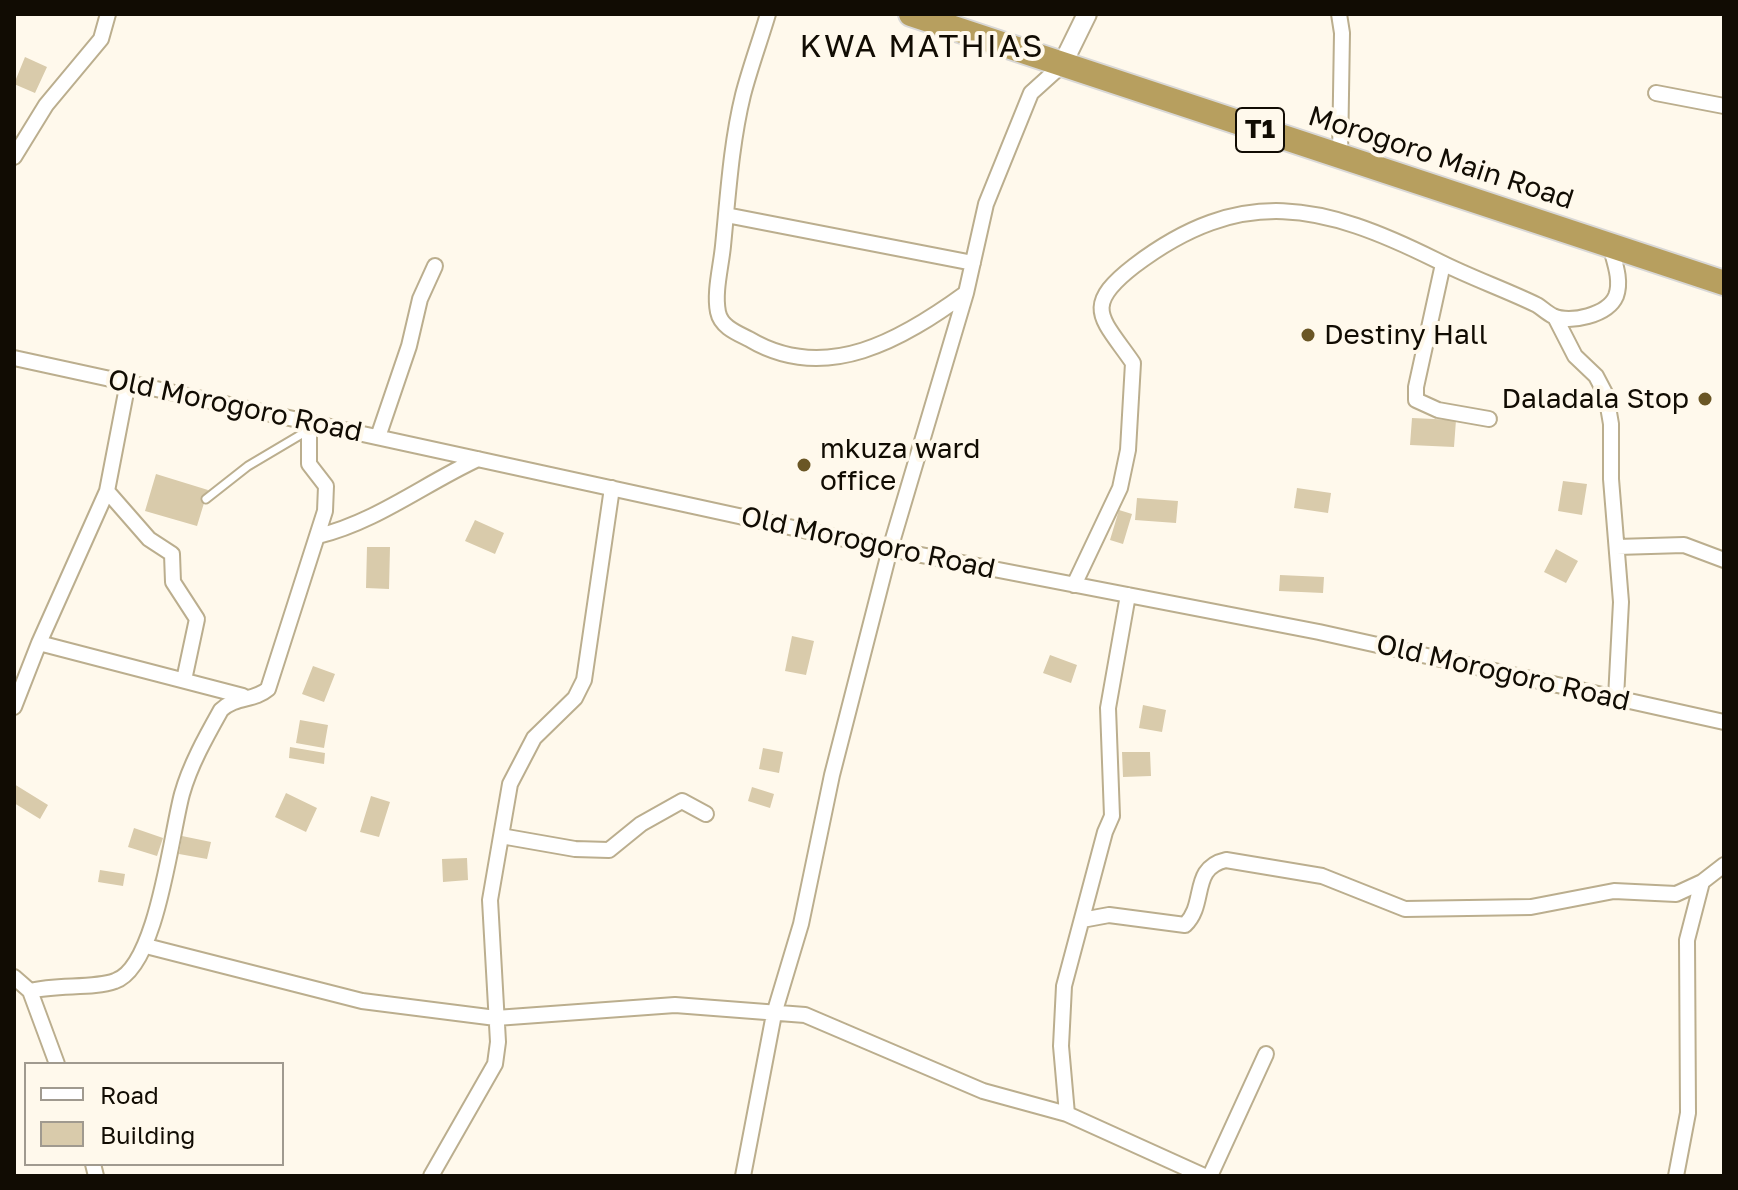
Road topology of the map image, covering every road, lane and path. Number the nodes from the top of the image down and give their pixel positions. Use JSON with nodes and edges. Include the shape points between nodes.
{"nodes":[{"id":1,"x":108,"y":14,"type":"edge"},
{"id":2,"x":768,"y":14,"type":"edge"},
{"id":3,"x":911,"y":14,"type":"edge"},
{"id":4,"x":1087,"y":14,"type":"edge"},
{"id":5,"x":1339,"y":14,"type":"edge"},
{"id":6,"x":1062,"y":65,"type":"junction"},
{"id":7,"x":1656,"y":93,"type":"dead end"},
{"id":8,"x":1724,"y":106,"type":"edge"},
{"id":9,"x":1340,"y":156,"type":"junction"},
{"id":10,"x":14,"y":157,"type":"edge"},
{"id":11,"x":726,"y":215,"type":"junction"},
{"id":12,"x":1610,"y":245,"type":"junction"},
{"id":13,"x":973,"y":263,"type":"junction"},
{"id":14,"x":1443,"y":264,"type":"junction"},
{"id":15,"x":435,"y":266,"type":"dead end"},
{"id":16,"x":1724,"y":283,"type":"edge"},
{"id":17,"x":966,"y":293,"type":"junction"},
{"id":18,"x":1555,"y":317,"type":"junction"},
{"id":19,"x":14,"y":358,"type":"edge"},
{"id":20,"x":128,"y":382,"type":"junction"},
{"id":21,"x":1489,"y":419,"type":"dead end"},
{"id":22,"x":308,"y":426,"type":"junction"},
{"id":23,"x":378,"y":437,"type":"junction"},
{"id":24,"x":478,"y":459,"type":"junction"},
{"id":25,"x":612,"y":488,"type":"junction"},
{"id":26,"x":107,"y":491,"type":"junction"},
{"id":27,"x":206,"y":499,"type":"dead end"},
{"id":28,"x":318,"y":536,"type":"junction"},
{"id":29,"x":1617,"y":547,"type":"junction"},
{"id":30,"x":890,"y":549,"type":"junction"},
{"id":31,"x":1724,"y":560,"type":"edge"},
{"id":32,"x":1074,"y":585,"type":"junction"},
{"id":33,"x":1128,"y":595,"type":"junction"},
{"id":34,"x":39,"y":643,"type":"junction"},
{"id":35,"x":184,"y":680,"type":"junction"},
{"id":36,"x":247,"y":697,"type":"junction"},
{"id":37,"x":1616,"y":698,"type":"junction"},
{"id":38,"x":14,"y":707,"type":"edge"},
{"id":39,"x":1724,"y":722,"type":"edge"},
{"id":40,"x":706,"y":814,"type":"dead end"},
{"id":41,"x":501,"y":836,"type":"junction"},
{"id":42,"x":1724,"y":865,"type":"edge"},
{"id":43,"x":1702,"y":882,"type":"junction"},
{"id":44,"x":1082,"y":920,"type":"junction"},
{"id":45,"x":146,"y":946,"type":"junction"},
{"id":46,"x":14,"y":977,"type":"edge"},
{"id":47,"x":30,"y":991,"type":"junction"},
{"id":48,"x":781,"y":998,"type":"junction"},
{"id":49,"x":774,"y":1014,"type":"junction"},
{"id":50,"x":805,"y":1015,"type":"junction"},
{"id":51,"x":496,"y":1018,"type":"junction"},
{"id":52,"x":1266,"y":1054,"type":"dead end"},
{"id":53,"x":56,"y":1062,"type":"edge"},
{"id":54,"x":1067,"y":1114,"type":"junction"},
{"id":55,"x":431,"y":1176,"type":"edge"},
{"id":56,"x":743,"y":1176,"type":"edge"},
{"id":57,"x":1207,"y":1176,"type":"edge"},
{"id":58,"x":1676,"y":1176,"type":"edge"}],
"edges":[{"from":1,"to":10,"type":"street","via":[[101,39],[46,105]]},
{"from":2,"to":11,"type":"street","via":[[743,97]]},
{"from":3,"to":6,"type":"highway","name":"Morogoro Main Road","number":"T1"},
{"from":4,"to":6,"type":"street"},
{"from":5,"to":9,"type":"street"},
{"from":6,"to":9,"type":"highway","name":"Morogoro Main Road","number":"T1"},
{"from":6,"to":13,"type":"street","via":[[1031,93],[986,204]]},
{"from":7,"to":8,"type":"street"},
{"from":9,"to":12,"type":"highway","name":"Morogoro Main Road","number":"T1"},
{"from":11,"to":13,"type":"street"},
{"from":11,"to":17,"type":"street","via":[[718,315],[763,348],[814,357],[887,345]]},
{"from":12,"to":16,"type":"highway","name":"Morogoro Main Road","number":"T1"},
{"from":12,"to":18,"type":"street","via":[[1618,279],[1616,297],[1583,317]]},
{"from":13,"to":17,"type":"street"},
{"from":14,"to":18,"type":"street"},
{"from":14,"to":21,"type":"street","via":[[1416,400],[1438,410]]},
{"from":14,"to":32,"type":"street","via":[[1356,223],[1301,211],[1256,212],[1219,218],[1119,278],[1103,294],[1100,314],[1133,363],[1128,450],[1120,488]]},
{"from":15,"to":23,"type":"street"},
{"from":17,"to":30,"type":"street"},
{"from":18,"to":29,"type":"street","via":[[1575,356],[1606,395]]},
{"from":19,"to":20,"type":"street","name":"Old Morogoro Road"},
{"from":20,"to":22,"type":"street","name":"Old Morogoro Road"},
{"from":20,"to":26,"type":"street"},
{"from":22,"to":23,"type":"street","name":"Old Morogoro Road"},
{"from":22,"to":27,"type":"lane"},
{"from":22,"to":28,"type":"street","via":[[309,464],[327,494]]},
{"from":23,"to":24,"type":"street","name":"Old Morogoro Road"},
{"from":24,"to":25,"type":"street","name":"Old Morogoro Road"},
{"from":24,"to":28,"type":"street","via":[[382,512]]},
{"from":25,"to":30,"type":"street","name":"Old Morogoro Road"},
{"from":25,"to":41,"type":"street","via":[[584,680],[575,698],[522,755],[510,784]]},
{"from":26,"to":34,"type":"street"},
{"from":26,"to":35,"type":"street","via":[[149,539],[172,554],[173,582],[197,619]]},
{"from":28,"to":36,"type":"street","via":[[268,689],[259,697]]},
{"from":29,"to":31,"type":"street","via":[[1684,545]]},
{"from":29,"to":37,"type":"street","via":[[1621,602]]},
{"from":30,"to":32,"type":"street","name":"Old Morogoro Road"},
{"from":30,"to":48,"type":"street"},
{"from":32,"to":33,"type":"street","name":"Old Morogoro Road"},
{"from":33,"to":37,"type":"street","name":"Old Morogoro Road"},
{"from":33,"to":44,"type":"street","via":[[1108,708],[1112,816]]},
{"from":34,"to":35,"type":"street"},
{"from":34,"to":38,"type":"street"},
{"from":35,"to":36,"type":"street"},
{"from":36,"to":45,"type":"street","via":[[231,700],[221,710],[183,790]]},
{"from":37,"to":39,"type":"street","name":"Old Morogoro Road"},
{"from":40,"to":41,"type":"street","via":[[682,801],[609,850]]},
{"from":41,"to":51,"type":"street","via":[[490,900]]},
{"from":42,"to":43,"type":"street"},
{"from":43,"to":44,"type":"street","via":[[1676,894],[1599,892],[1531,907],[1405,909],[1322,876],[1226,860],[1204,873],[1193,915],[1185,925],[1109,915]]},
{"from":43,"to":58,"type":"street","via":[[1687,940],[1688,1113]]},
{"from":44,"to":54,"type":"street","via":[[1064,986],[1061,1046]]},
{"from":45,"to":47,"type":"street","via":[[130,971],[116,981]]},
{"from":45,"to":51,"type":"street","via":[[362,1001]]},
{"from":46,"to":47,"type":"street"},
{"from":47,"to":53,"type":"street"},
{"from":48,"to":49,"type":"street"},
{"from":48,"to":50,"type":"street"},
{"from":49,"to":50,"type":"street"},
{"from":49,"to":51,"type":"street","via":[[675,1005]]},
{"from":49,"to":56,"type":"street"},
{"from":50,"to":54,"type":"street","via":[[983,1091]]},
{"from":51,"to":55,"type":"street","via":[[495,1064]]},
{"from":52,"to":57,"type":"street"},
{"from":54,"to":57,"type":"street"}]}
